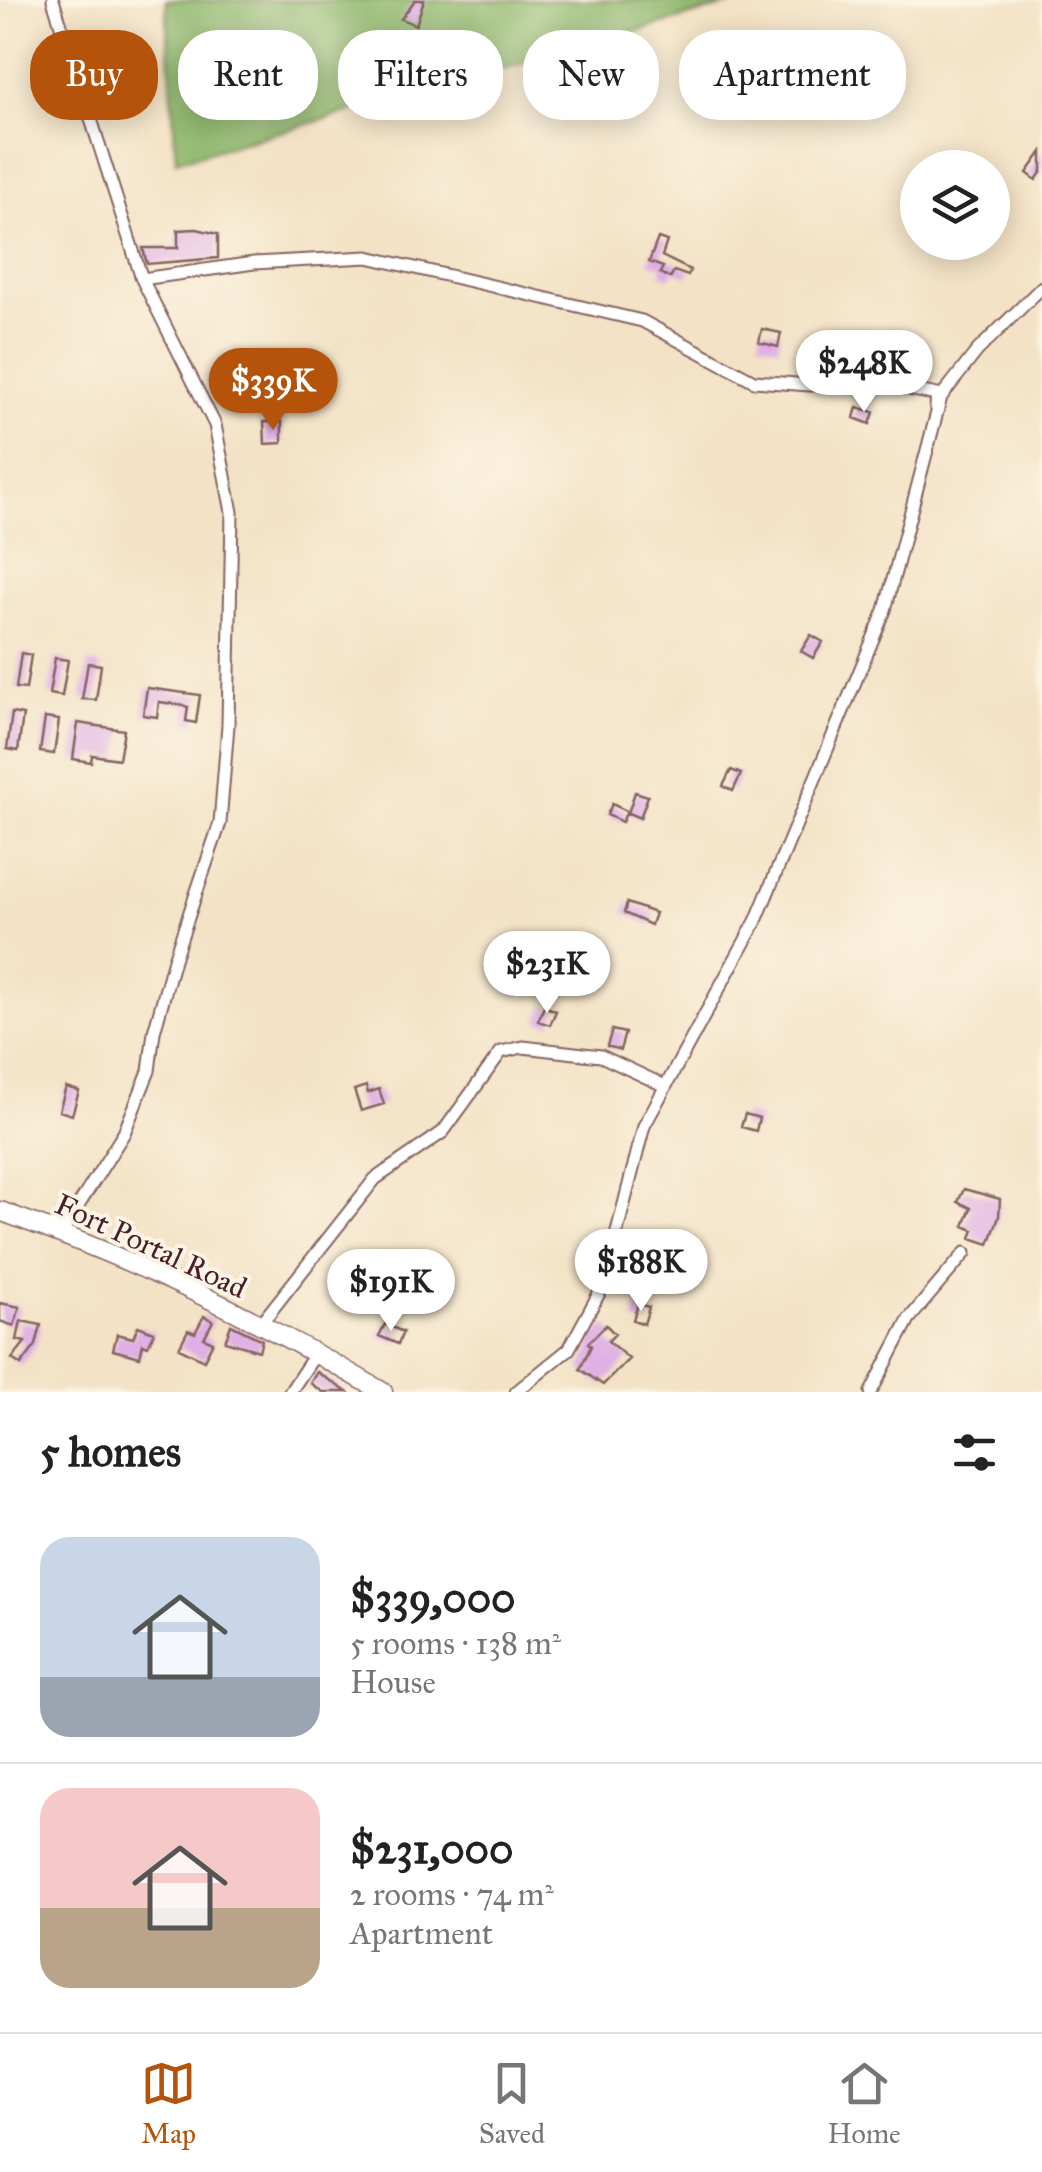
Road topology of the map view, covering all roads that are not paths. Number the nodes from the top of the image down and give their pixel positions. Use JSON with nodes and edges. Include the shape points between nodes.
{"nodes":[{"id":1,"x":53,"y":0,"type":"edge"},
{"id":2,"x":142,"y":279,"type":"junction"},
{"id":3,"x":1042,"y":287,"type":"edge"},
{"id":4,"x":935,"y":411,"type":"junction"},
{"id":5,"x":664,"y":1085,"type":"junction"},
{"id":6,"x":0,"y":1211,"type":"edge"},
{"id":7,"x":61,"y":1233,"type":"junction"},
{"id":8,"x":964,"y":1253,"type":"dead end"},
{"id":9,"x":259,"y":1326,"type":"junction"},
{"id":10,"x":316,"y":1353,"type":"junction"},
{"id":11,"x":290,"y":1392,"type":"edge"},
{"id":12,"x":383,"y":1392,"type":"edge"},
{"id":13,"x":516,"y":1392,"type":"edge"},
{"id":14,"x":871,"y":1392,"type":"edge"}],
"edges":[{"from":1,"to":2,"type":"street"},
{"from":2,"to":4,"type":"street","via":[[368,257],[642,321],[754,381],[890,382],[937,395]]},
{"from":2,"to":7,"type":"street","via":[[215,424],[232,512],[223,804],[154,1032],[149,1071],[124,1133]]},
{"from":3,"to":4,"type":"street","via":[[977,350]]},
{"from":4,"to":5,"type":"street","via":[[885,610],[847,708],[744,946]]},
{"from":5,"to":9,"type":"street","via":[[601,1056],[523,1046],[502,1052],[443,1132],[375,1180]]},
{"from":5,"to":13,"type":"street","via":[[644,1126],[591,1313],[569,1349]]},
{"from":6,"to":7,"type":"main road","name":"Fort Portal Road"},
{"from":7,"to":9,"type":"main road","name":"Fort Portal Road"},
{"from":8,"to":14,"type":"street","via":[[908,1318]]},
{"from":9,"to":10,"type":"main road","name":"Fort Portal Road"},
{"from":10,"to":11,"type":"street"},
{"from":10,"to":12,"type":"main road","name":"Fort Portal Road"}]}
